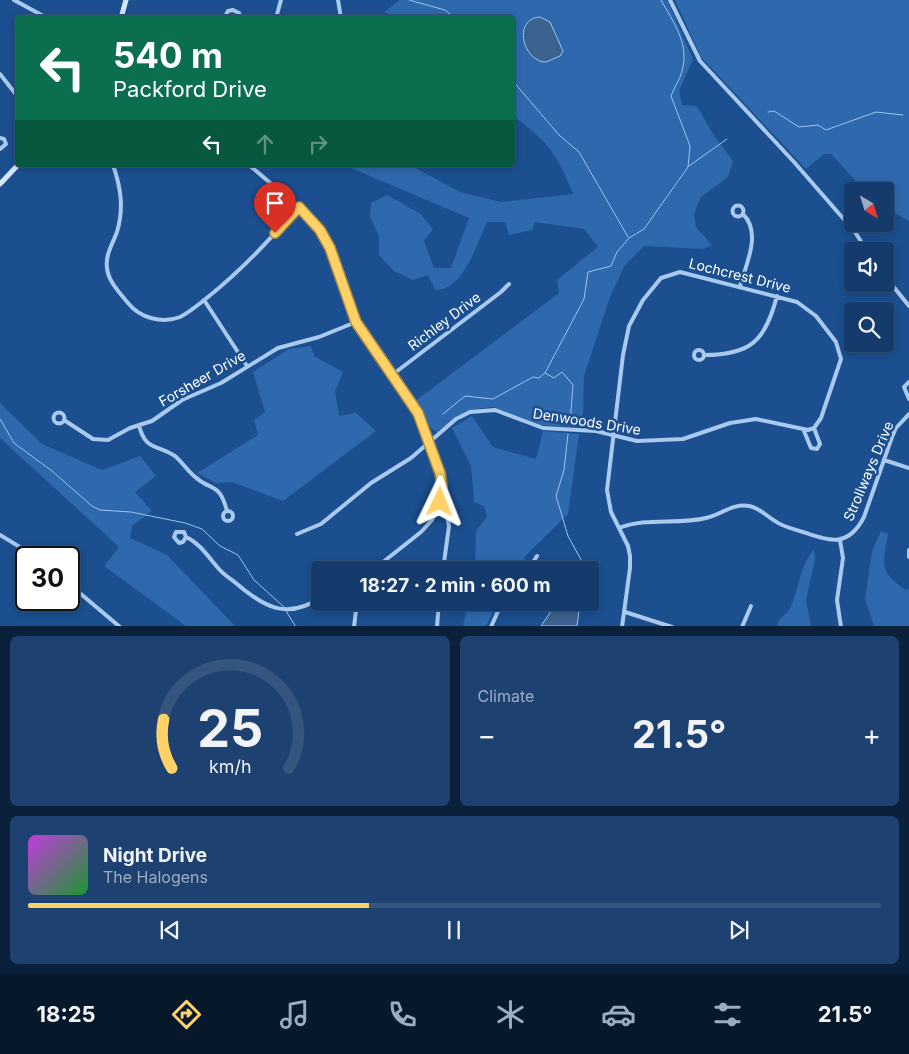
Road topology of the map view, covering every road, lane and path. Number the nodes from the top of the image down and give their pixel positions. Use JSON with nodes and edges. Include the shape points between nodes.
{"nodes":[{"id":1,"x":14,"y":0,"type":"edge"},
{"id":2,"x":126,"y":0,"type":"edge"},
{"id":3,"x":281,"y":0,"type":"edge"},
{"id":4,"x":338,"y":0,"type":"edge"},
{"id":5,"x":670,"y":0,"type":"edge"},
{"id":6,"x":42,"y":15,"type":"edge"},
{"id":7,"x":122,"y":15,"type":"edge"},
{"id":8,"x":226,"y":15,"type":"edge"},
{"id":9,"x":239,"y":15,"type":"edge"},
{"id":10,"x":277,"y":15,"type":"edge"},
{"id":11,"x":340,"y":15,"type":"edge"},
{"id":12,"x":0,"y":74,"type":"edge"},
{"id":13,"x":15,"y":93,"type":"edge"},
{"id":14,"x":0,"y":138,"type":"edge"},
{"id":15,"x":0,"y":149,"type":"edge"},
{"id":16,"x":16,"y":167,"type":"edge"},
{"id":17,"x":114,"y":167,"type":"edge"},
{"id":18,"x":252,"y":167,"type":"edge"},
{"id":19,"x":0,"y":184,"type":"edge"},
{"id":20,"x":299,"y":207,"type":"junction"},
{"id":21,"x":743,"y":214,"type":"dead end"},
{"id":22,"x":862,"y":242,"type":"edge"},
{"id":23,"x":509,"y":284,"type":"dead end"},
{"id":24,"x":740,"y":286,"type":"junction"},
{"id":25,"x":894,"y":287,"type":"edge"},
{"id":26,"x":777,"y":296,"type":"junction"},
{"id":27,"x":204,"y":300,"type":"junction"},
{"id":28,"x":909,"y":306,"type":"edge"},
{"id":29,"x":356,"y":322,"type":"junction"},
{"id":30,"x":704,"y":355,"type":"dead end"},
{"id":31,"x":247,"y":366,"type":"junction"},
{"id":32,"x":392,"y":375,"type":"junction"},
{"id":33,"x":909,"y":382,"type":"edge"},
{"id":34,"x":909,"y":399,"type":"edge"},
{"id":35,"x":909,"y":414,"type":"edge"},
{"id":36,"x":64,"y":420,"type":"dead end"},
{"id":37,"x":139,"y":425,"type":"junction"},
{"id":38,"x":814,"y":428,"type":"junction"},
{"id":39,"x":804,"y":431,"type":"junction"},
{"id":40,"x":613,"y":437,"type":"junction"},
{"id":41,"x":429,"y":444,"type":"junction"},
{"id":42,"x":884,"y":460,"type":"junction"},
{"id":43,"x":909,"y":468,"type":"edge"},
{"id":44,"x":438,"y":509,"type":"junction"},
{"id":45,"x":227,"y":511,"type":"dead end"},
{"id":46,"x":619,"y":528,"type":"junction"},
{"id":47,"x":297,"y":534,"type":"dead end"},
{"id":48,"x":0,"y":535,"type":"edge"},
{"id":49,"x":186,"y":537,"type":"dead end"},
{"id":50,"x":840,"y":540,"type":"junction"},
{"id":51,"x":18,"y":546,"type":"edge"},
{"id":52,"x":909,"y":550,"type":"edge"},
{"id":53,"x":537,"y":556,"type":"dead end"},
{"id":54,"x":909,"y":557,"type":"edge"},
{"id":55,"x":385,"y":561,"type":"edge"},
{"id":56,"x":444,"y":561,"type":"edge"},
{"id":57,"x":534,"y":561,"type":"edge"},
{"id":58,"x":80,"y":593,"type":"edge"},
{"id":59,"x":311,"y":604,"type":"edge"},
{"id":60,"x":751,"y":606,"type":"dead end"},
{"id":61,"x":355,"y":611,"type":"edge"},
{"id":62,"x":438,"y":611,"type":"edge"},
{"id":63,"x":498,"y":611,"type":"edge"},
{"id":64,"x":625,"y":612,"type":"junction"},
{"id":65,"x":120,"y":626,"type":"edge"},
{"id":66,"x":354,"y":626,"type":"edge"},
{"id":67,"x":437,"y":626,"type":"edge"},
{"id":68,"x":491,"y":626,"type":"edge"},
{"id":69,"x":622,"y":626,"type":"edge"},
{"id":70,"x":672,"y":626,"type":"edge"},
{"id":71,"x":742,"y":626,"type":"edge"},
{"id":72,"x":841,"y":626,"type":"edge"}],
"edges":[{"from":1,"to":6,"type":"street"},
{"from":2,"to":7,"type":"main road"},
{"from":3,"to":10,"type":"street"},
{"from":4,"to":11,"type":"street"},
{"from":5,"to":22,"type":"street","via":[[700,61],[794,162]]},
{"from":8,"to":9,"type":"street","via":[[232,10]]},
{"from":12,"to":13,"type":"street"},
{"from":14,"to":15,"type":"street","via":[[6,144]]},
{"from":16,"to":19,"type":"main road"},
{"from":17,"to":27,"type":"street","via":[[122,205],[106,265],[110,280],[132,307],[155,319],[179,317]]},
{"from":18,"to":20,"type":"street"},
{"from":20,"to":27,"type":"street","via":[[240,271]]},
{"from":20,"to":29,"type":"street","via":[[320,230],[330,248]]},
{"from":21,"to":24,"type":"street","via":[[751,226],[753,237]]},
{"from":23,"to":32,"type":"street","name":"Richley Drive"},
{"from":24,"to":26,"type":"street","name":"Lochcrest Drive"},
{"from":24,"to":40,"type":"street","name":"Lochcrest Drive","via":[[687,272],[667,274],[656,284],[643,300],[630,326],[623,355]]},
{"from":25,"to":28,"type":"street"},
{"from":26,"to":30,"type":"street","via":[[768,325],[751,345],[736,352]]},
{"from":26,"to":38,"type":"street","name":"Lochcrest Drive","via":[[797,302],[811,311],[841,353],[821,418]]},
{"from":27,"to":31,"type":"street"},
{"from":29,"to":31,"type":"street","name":"Forsheer Drive","via":[[319,337],[286,344]]},
{"from":29,"to":32,"type":"street"},
{"from":31,"to":37,"type":"street","name":"Forsheer Drive","via":[[221,383],[182,400],[152,421]]},
{"from":32,"to":41,"type":"street","via":[[418,413]]},
{"from":33,"to":34,"type":"street","via":[[904,386]]},
{"from":35,"to":42,"type":"street","name":"Strollways Drive","via":[[896,428]]},
{"from":36,"to":37,"type":"street","name":"Forsheer Drive","via":[[97,441],[113,439]]},
{"from":37,"to":45,"type":"street","via":[[148,444],[174,456],[195,477],[218,491]]},
{"from":38,"to":39,"type":"street"},
{"from":38,"to":39,"type":"street","via":[[820,444],[817,449],[811,448]]},
{"from":39,"to":40,"type":"street","name":"Denwoods Drive","via":[[756,419],[730,423],[670,441]]},
{"from":40,"to":41,"type":"street","name":"Denwoods Drive","via":[[596,431],[543,428],[500,412],[482,410],[456,419]]},
{"from":40,"to":46,"type":"street","via":[[607,498]]},
{"from":41,"to":44,"type":"street","via":[[442,485]]},
{"from":41,"to":47,"type":"street","name":"Denwoods Drive","via":[[371,483],[321,524]]},
{"from":42,"to":43,"type":"street"},
{"from":42,"to":50,"type":"street","name":"Strollways Drive","via":[[859,527]]},
{"from":44,"to":55,"type":"street","via":[[421,532]]},
{"from":44,"to":56,"type":"street","via":[[447,516],[449,526]]},
{"from":46,"to":50,"type":"street","via":[[704,519],[728,508],[747,506],[786,527],[829,541]]},
{"from":46,"to":64,"type":"street","via":[[628,546],[630,568]]},
{"from":48,"to":51,"type":"street"},
{"from":49,"to":59,"type":"street","via":[[194,540],[223,574],[268,606],[285,610]]},
{"from":50,"to":72,"type":"street","via":[[843,558],[837,600]]},
{"from":52,"to":54,"type":"street"},
{"from":53,"to":57,"type":"street"},
{"from":58,"to":65,"type":"street"},
{"from":60,"to":71,"type":"street"},
{"from":61,"to":66,"type":"street"},
{"from":62,"to":67,"type":"street"},
{"from":63,"to":68,"type":"street"},
{"from":64,"to":69,"type":"street"},
{"from":64,"to":70,"type":"street"}]}
